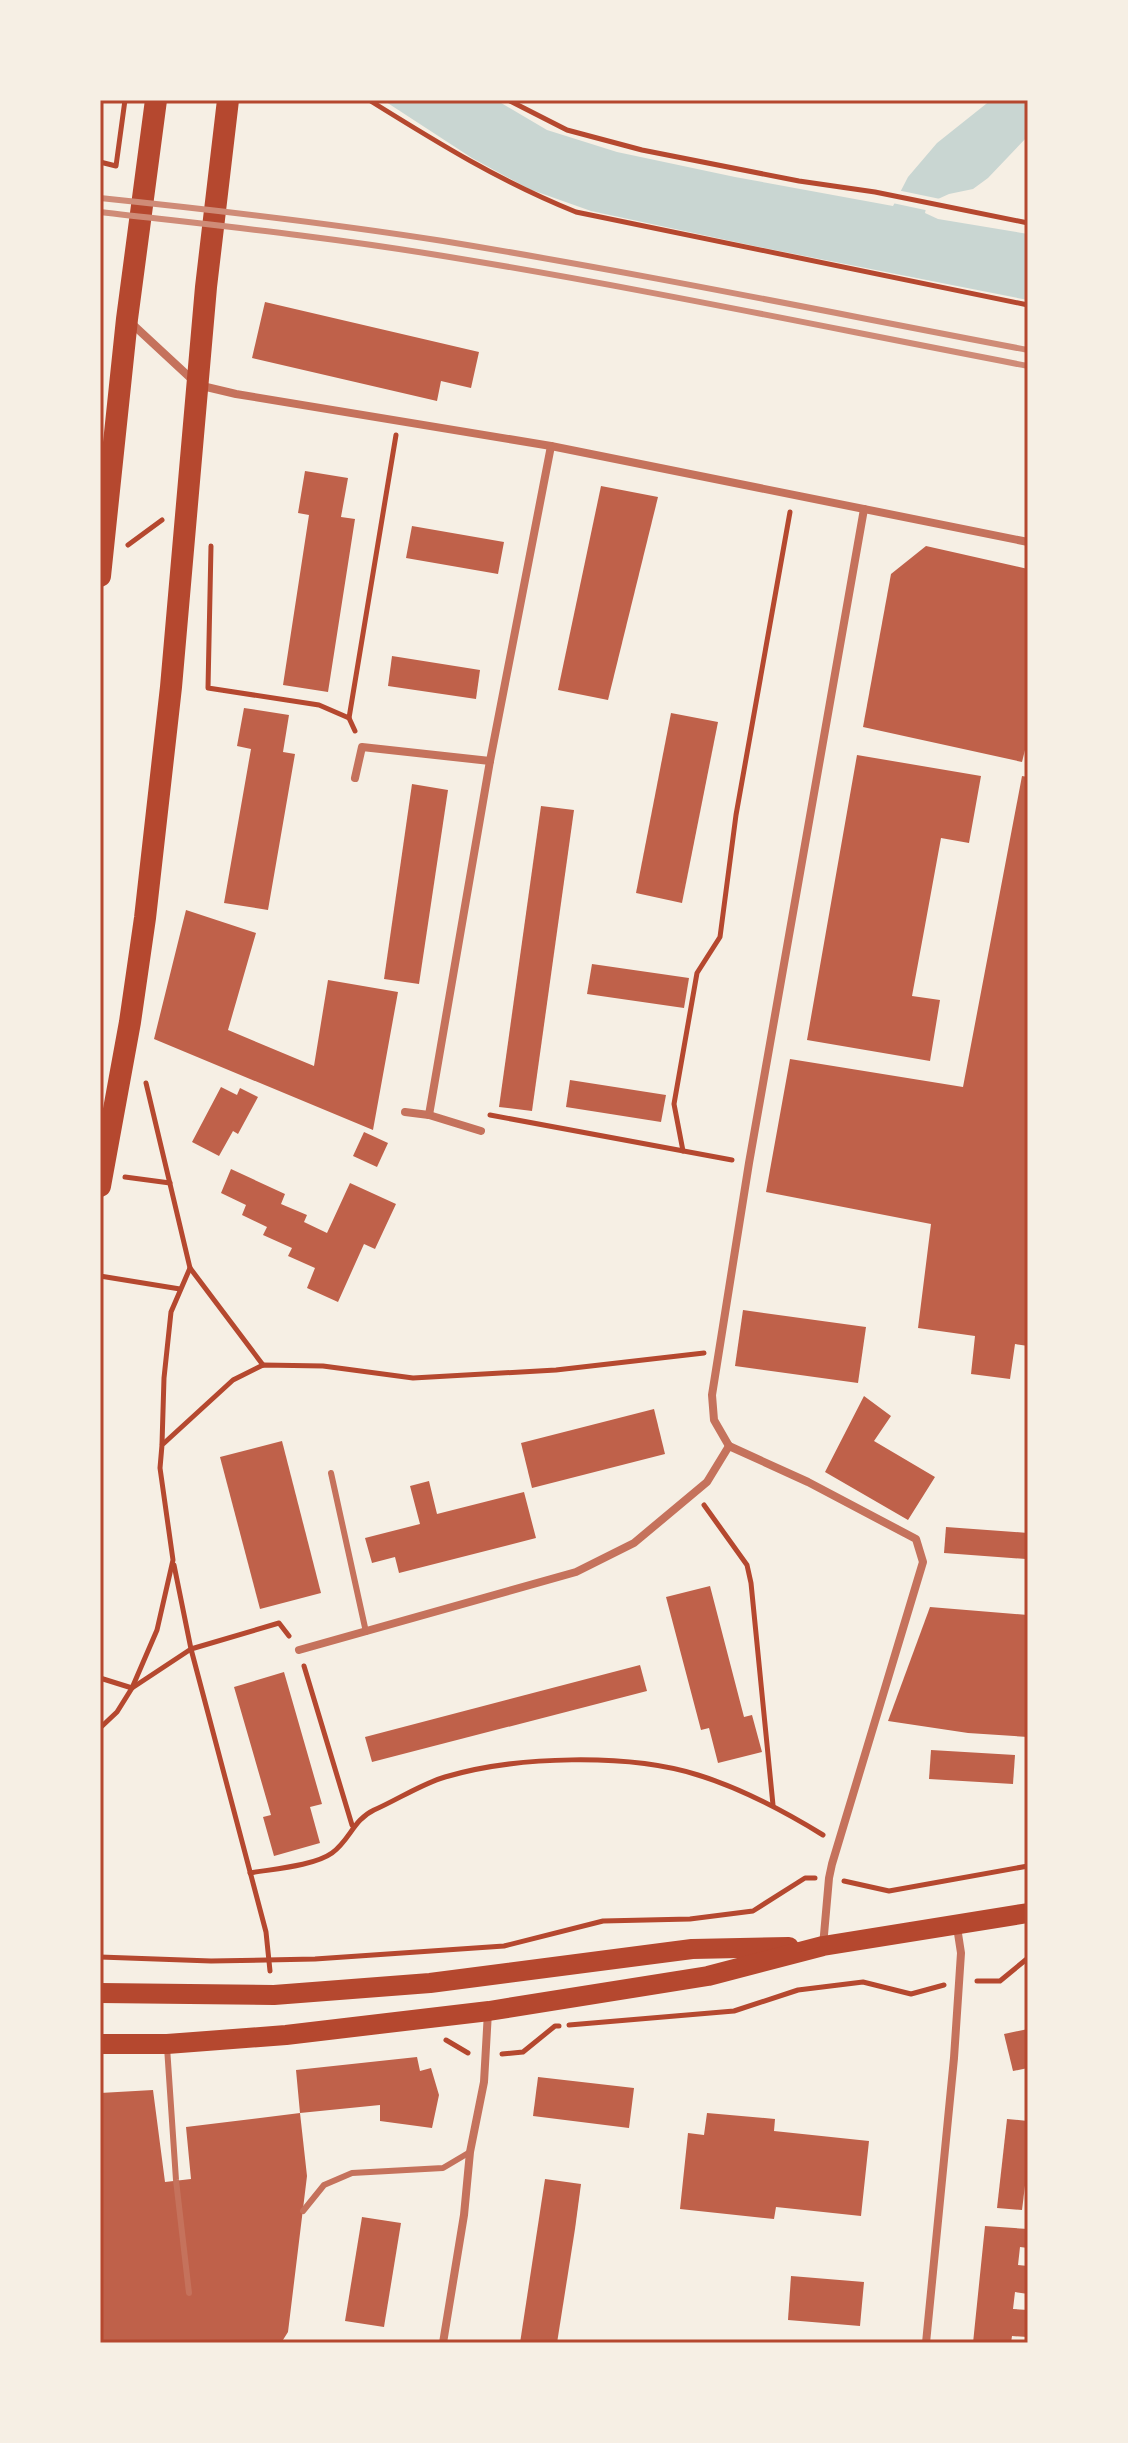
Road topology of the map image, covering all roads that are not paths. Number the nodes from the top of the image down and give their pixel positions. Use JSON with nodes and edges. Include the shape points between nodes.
{"nodes":[{"id":1,"x":228,"y":100,"type":"edge"},
{"id":2,"x":155,"y":110,"type":"edge"},
{"id":3,"x":127,"y":319,"type":"junction"},
{"id":4,"x":198,"y":385,"type":"junction"},
{"id":5,"x":551,"y":446,"type":"junction"},
{"id":6,"x":864,"y":509,"type":"junction"},
{"id":7,"x":1028,"y":542,"type":"edge"},
{"id":8,"x":100,"y":576,"type":"edge"},
{"id":9,"x":490,"y":761,"type":"junction"},
{"id":10,"x":355,"y":778,"type":"dead end"},
{"id":11,"x":405,"y":1112,"type":"dead end"},
{"id":12,"x":429,"y":1115,"type":"junction"},
{"id":13,"x":481,"y":1131,"type":"road end"},
{"id":14,"x":101,"y":1180,"type":"edge"},
{"id":15,"x":729,"y":1446,"type":"junction"},
{"id":16,"x":331,"y":1473,"type":"dead end"},
{"id":17,"x":366,"y":1632,"type":"junction"},
{"id":18,"x":299,"y":1650,"type":"road end"},
{"id":19,"x":1028,"y":1913,"type":"edge"},
{"id":20,"x":957,"y":1926,"type":"junction"},
{"id":21,"x":823,"y":1946,"type":"junction"},
{"id":22,"x":100,"y":1993,"type":"edge"},
{"id":23,"x":489,"y":2011,"type":"junction"},
{"id":24,"x":100,"y":2044,"type":"edge"},
{"id":25,"x":167,"y":2044,"type":"junction"},
{"id":26,"x":470,"y":2152,"type":"junction"},
{"id":27,"x":303,"y":2211,"type":"dead end"},
{"id":28,"x":189,"y":2293,"type":"dead end"},
{"id":29,"x":443,"y":2343,"type":"edge"},
{"id":30,"x":926,"y":2343,"type":"edge"}],
"edges":[{"from":1,"to":4,"type":"highway"},
{"from":2,"to":3,"type":"highway"},
{"from":3,"to":4,"type":"street"},
{"from":3,"to":8,"type":"highway"},
{"from":4,"to":5,"type":"street"},
{"from":4,"to":14,"type":"highway","via":[[145,918]]},
{"from":5,"to":6,"type":"street"},
{"from":5,"to":9,"type":"street"},
{"from":6,"to":7,"type":"street"},
{"from":6,"to":15,"type":"street","via":[[712,1395],[714,1420]]},
{"from":9,"to":10,"type":"street","via":[[362,747]]},
{"from":9,"to":12,"type":"street"},
{"from":11,"to":12,"type":"street"},
{"from":12,"to":13,"type":"street"},
{"from":15,"to":17,"type":"street","via":[[707,1482],[634,1543],[576,1572]]},
{"from":15,"to":21,"type":"street","via":[[916,1539],[923,1562],[829,1878]]},
{"from":16,"to":17,"type":"lane"},
{"from":17,"to":18,"type":"street"},
{"from":19,"to":20,"type":"main road"},
{"from":20,"to":21,"type":"main road"},
{"from":20,"to":30,"type":"street","via":[[959,1980]]},
{"from":21,"to":22,"type":"main road","via":[[692,1949],[430,1983],[274,1995]]},
{"from":21,"to":23,"type":"main road","via":[[708,1976]]},
{"from":23,"to":25,"type":"main road"},
{"from":23,"to":26,"type":"street","via":[[484,2082]]},
{"from":24,"to":25,"type":"main road"},
{"from":25,"to":28,"type":"lane"},
{"from":26,"to":27,"type":"lane","via":[[443,2168],[352,2173],[324,2185]]},
{"from":26,"to":29,"type":"street"}]}
